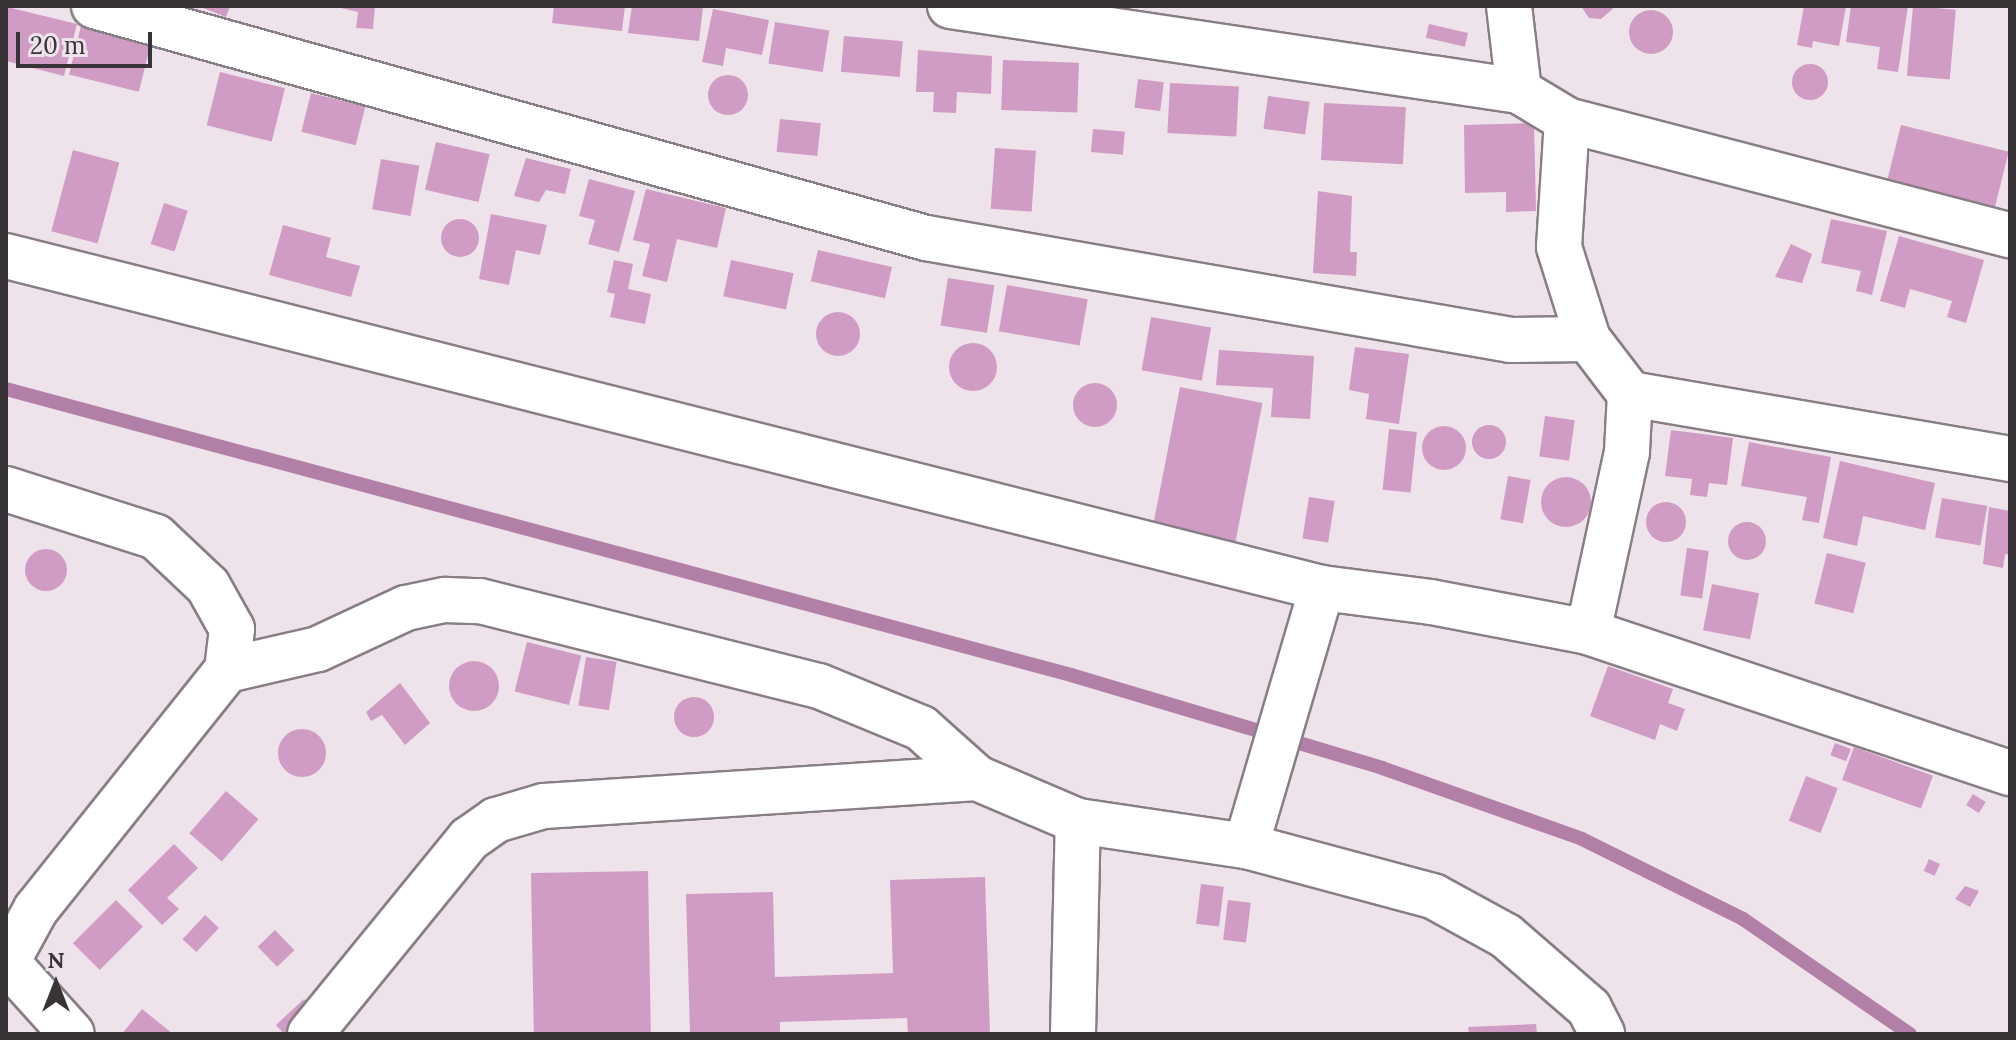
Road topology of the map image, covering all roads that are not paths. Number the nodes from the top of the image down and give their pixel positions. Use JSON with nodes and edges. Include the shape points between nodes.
{"nodes":[{"id":1,"x":94,"y":6,"type":"edge"},
{"id":2,"x":950,"y":6,"type":"edge"},
{"id":3,"x":1509,"y":6,"type":"edge"},
{"id":4,"x":1519,"y":91,"type":"junction"},
{"id":5,"x":1567,"y":120,"type":"junction"},
{"id":6,"x":2010,"y":235,"type":"edge"},
{"id":7,"x":6,"y":256,"type":"edge"},
{"id":8,"x":1588,"y":339,"type":"junction"},
{"id":9,"x":1630,"y":394,"type":"junction"},
{"id":10,"x":2010,"y":459,"type":"edge"},
{"id":11,"x":6,"y":489,"type":"edge"},
{"id":12,"x":1322,"y":588,"type":"junction"},
{"id":13,"x":1588,"y":632,"type":"junction"},
{"id":14,"x":227,"y":670,"type":"junction"},
{"id":15,"x":2010,"y":773,"type":"edge"},
{"id":16,"x":977,"y":778,"type":"junction"},
{"id":17,"x":1078,"y":821,"type":"junction"},
{"id":18,"x":1246,"y":846,"type":"junction"},
{"id":19,"x":6,"y":962,"type":"edge"},
{"id":20,"x":72,"y":1034,"type":"edge"},
{"id":21,"x":310,"y":1034,"type":"edge"},
{"id":22,"x":1073,"y":1034,"type":"edge"},
{"id":23,"x":1602,"y":1034,"type":"edge"}],
"edges":[{"from":1,"to":8,"type":"street","via":[[926,238],[1511,340]]},
{"from":2,"to":4,"type":"street"},
{"from":3,"to":4,"type":"street"},
{"from":4,"to":5,"type":"street"},
{"from":5,"to":6,"type":"street"},
{"from":5,"to":8,"type":"street","via":[[1559,247]]},
{"from":7,"to":12,"type":"street"},
{"from":8,"to":9,"type":"street"},
{"from":9,"to":10,"type":"street"},
{"from":9,"to":13,"type":"street","via":[[1627,452]]},
{"from":11,"to":14,"type":"street","via":[[156,537],[208,586],[232,629]]},
{"from":12,"to":13,"type":"street"},
{"from":12,"to":18,"type":"street"},
{"from":13,"to":15,"type":"street"},
{"from":14,"to":16,"type":"street","via":[[318,649],[406,608],[445,600],[480,601],[819,686],[921,728]]},
{"from":14,"to":19,"type":"street","via":[[36,909]]},
{"from":16,"to":17,"type":"street"},
{"from":16,"to":21,"type":"street","via":[[544,806],[496,820],[469,839]]},
{"from":17,"to":18,"type":"street"},
{"from":17,"to":22,"type":"street"},
{"from":18,"to":23,"type":"street","via":[[1433,896],[1506,936],[1589,1008]]},
{"from":19,"to":20,"type":"street"}]}
